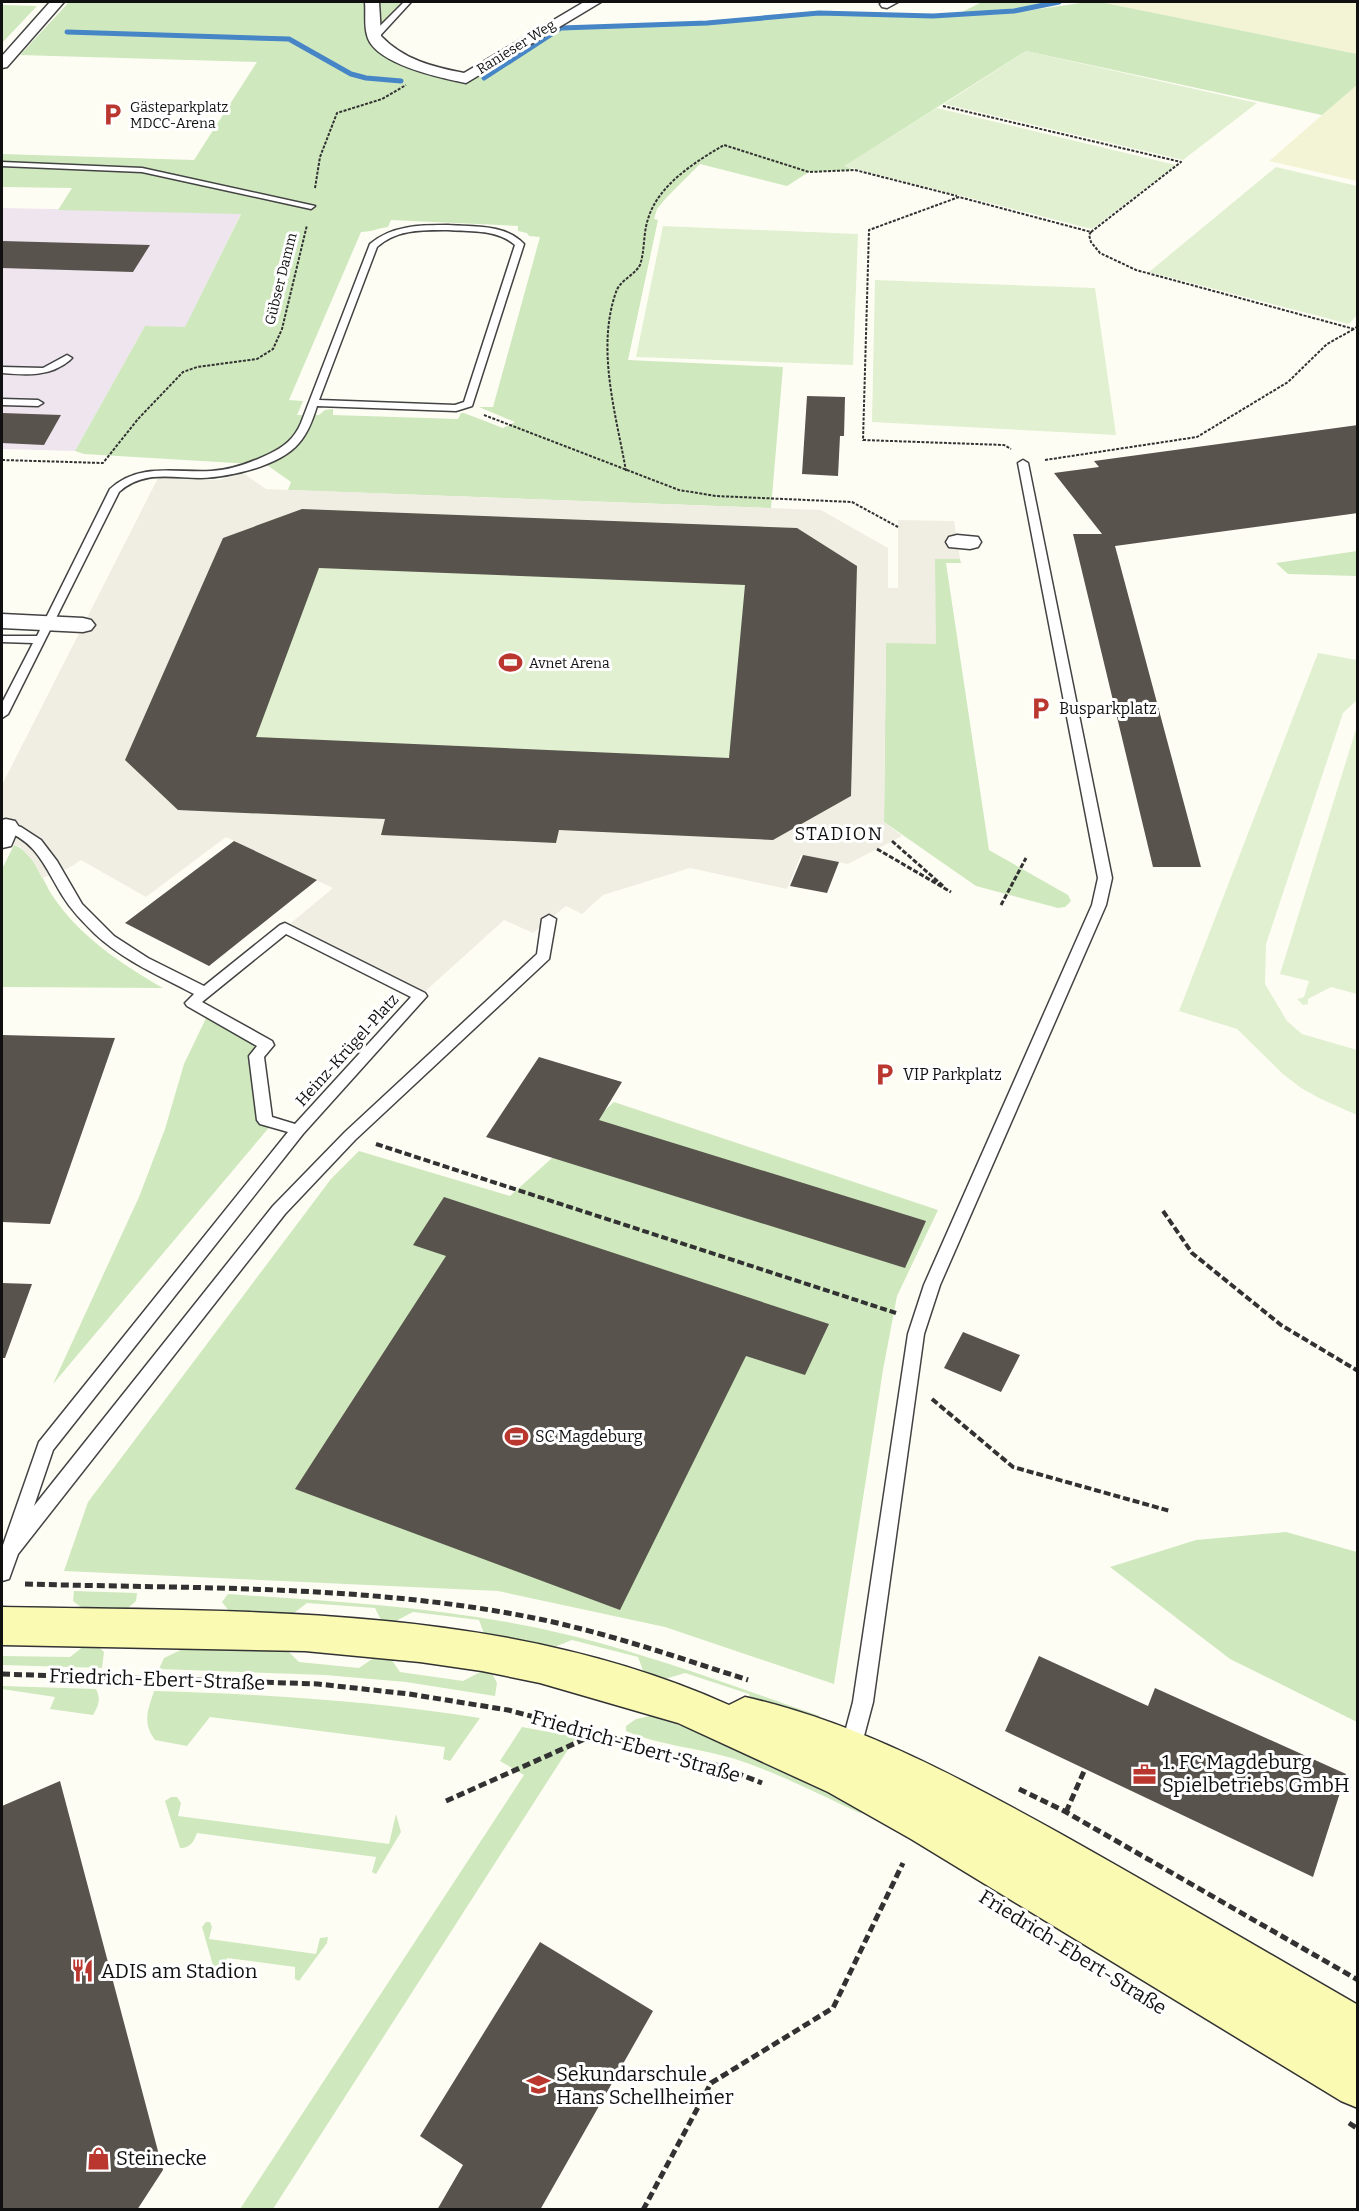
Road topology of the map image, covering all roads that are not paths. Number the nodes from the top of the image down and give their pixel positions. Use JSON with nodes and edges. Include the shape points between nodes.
{"nodes":[{"id":1,"x":57,"y":2,"type":"edge"},
{"id":2,"x":372,"y":2,"type":"edge"},
{"id":3,"x":407,"y":2,"type":"edge"},
{"id":4,"x":594,"y":2,"type":"edge"},
{"id":5,"x":374,"y":37,"type":"junction"},
{"id":6,"x":2,"y":63,"type":"edge"},
{"id":7,"x":2,"y":164,"type":"edge"},
{"id":8,"x":311,"y":206,"type":"road end"},
{"id":9,"x":67,"y":358,"type":"dead end"},
{"id":10,"x":2,"y":370,"type":"edge"},
{"id":11,"x":2,"y":402,"type":"edge"},
{"id":12,"x":38,"y":403,"type":"dead end"},
{"id":13,"x":312,"y":403,"type":"junction"},
{"id":14,"x":1023,"y":463,"type":"road end"},
{"id":15,"x":2,"y":621,"type":"edge"},
{"id":16,"x":83,"y":625,"type":"dead end"},
{"id":17,"x":45,"y":632,"type":"junction"},
{"id":18,"x":2,"y":639,"type":"edge"},
{"id":19,"x":2,"y":714,"type":"edge"},
{"id":20,"x":3,"y":831,"type":"edge"},
{"id":21,"x":549,"y":919,"type":"dead end"},
{"id":22,"x":205,"y":993,"type":"junction"},
{"id":23,"x":298,"y":1130,"type":"junction"},
{"id":24,"x":9,"y":1551,"type":"junction"},
{"id":25,"x":2,"y":1573,"type":"edge"},
{"id":26,"x":2,"y":1626,"type":"edge"},
{"id":27,"x":847,"y":1763,"type":"junction"},
{"id":28,"x":1358,"y":2032,"type":"edge"},
{"id":29,"x":1352,"y":2103,"type":"edge"}],
"edges":[{"from":1,"to":6,"type":"street"},
{"from":2,"to":5,"type":"street"},
{"from":3,"to":5,"type":"lane"},
{"from":4,"to":5,"type":"street","name":"Ranieser Weg","via":[[466,78],[424,69],[392,55]]},
{"from":7,"to":8,"type":"lane","via":[[142,170]]},
{"from":9,"to":10,"type":"lane","via":[[46,372]]},
{"from":11,"to":12,"type":"lane"},
{"from":13,"to":13,"type":"lane","via":[[376,241],[393,231],[410,228],[499,232],[516,240],[521,248],[470,401],[464,407]]},
{"from":13,"to":17,"type":"lane","via":[[296,440],[264,461],[218,473],[141,474],[118,485]]},
{"from":14,"to":27,"type":"lane","via":[[1105,878],[1099,905],[932,1285],[920,1321],[908,1380],[863,1701]]},
{"from":15,"to":17,"type":"street"},
{"from":16,"to":17,"type":"street"},
{"from":17,"to":18,"type":"lane"},
{"from":17,"to":19,"type":"lane"},
{"from":20,"to":22,"type":"lane","via":[[26,834],[43,849],[69,896],[108,938]]},
{"from":21,"to":24,"type":"lane","via":[[544,956],[350,1136],[279,1210]]},
{"from":22,"to":23,"type":"lane","name":"Heinz-Krügel-Platz","via":[[192,1003],[267,1044],[256,1056],[265,1120]]},
{"from":22,"to":23,"type":"lane","name":"Heinz-Krügel-Platz","via":[[285,928],[420,996]]},
{"from":23,"to":24,"type":"lane","via":[[45,1447]]},
{"from":24,"to":25,"type":"lane"},
{"from":26,"to":27,"type":"street","name":"Friedrich-Ebert-Straße","via":[[305,1632],[482,1652],[627,1687]]},
{"from":27,"to":28,"type":"street","name":"Friedrich-Ebert-Straße","via":[[935,1787]]},
{"from":27,"to":29,"type":"street","name":"Friedrich-Ebert-Straße","via":[[927,1824]]}]}
